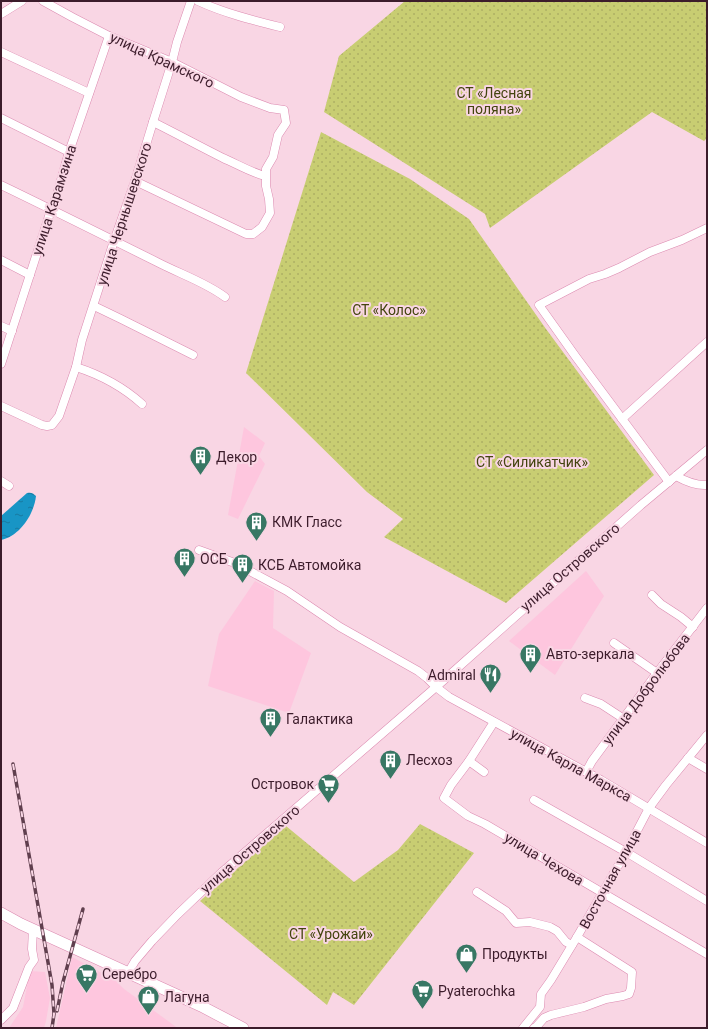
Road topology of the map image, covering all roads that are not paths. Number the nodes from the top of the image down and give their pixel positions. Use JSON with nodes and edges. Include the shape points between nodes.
{"nodes":[{"id":1,"x":21,"y":1,"type":"edge"},
{"id":2,"x":43,"y":1,"type":"edge"},
{"id":3,"x":191,"y":1,"type":"edge"},
{"id":4,"x":198,"y":1,"type":"edge"},
{"id":5,"x":1,"y":14,"type":"edge"},
{"id":6,"x":280,"y":27,"type":"dead end"},
{"id":7,"x":109,"y":36,"type":"junction"},
{"id":8,"x":1,"y":52,"type":"edge"},
{"id":9,"x":172,"y":62,"type":"junction"},
{"id":10,"x":89,"y":94,"type":"junction"},
{"id":11,"x":1,"y":118,"type":"edge"},
{"id":12,"x":153,"y":122,"type":"junction"},
{"id":13,"x":69,"y":152,"type":"junction"},
{"id":14,"x":265,"y":176,"type":"junction"},
{"id":15,"x":134,"y":182,"type":"junction"},
{"id":16,"x":1,"y":185,"type":"edge"},
{"id":17,"x":51,"y":210,"type":"junction"},
{"id":18,"x":707,"y":228,"type":"edge"},
{"id":19,"x":114,"y":241,"type":"junction"},
{"id":20,"x":1,"y":260,"type":"edge"},
{"id":21,"x":30,"y":275,"type":"junction"},
{"id":22,"x":225,"y":297,"type":"dead end"},
{"id":23,"x":94,"y":306,"type":"junction"},
{"id":24,"x":1,"y":326,"type":"edge"},
{"id":25,"x":12,"y":331,"type":"junction"},
{"id":26,"x":707,"y":342,"type":"edge"},
{"id":27,"x":193,"y":355,"type":"dead end"},
{"id":28,"x":1,"y":364,"type":"edge"},
{"id":29,"x":76,"y":367,"type":"junction"},
{"id":30,"x":142,"y":404,"type":"dead end"},
{"id":31,"x":1,"y":406,"type":"edge"},
{"id":32,"x":622,"y":419,"type":"junction"},
{"id":33,"x":707,"y":450,"type":"edge"},
{"id":34,"x":672,"y":479,"type":"junction"},
{"id":35,"x":1,"y":481,"type":"edge"},
{"id":36,"x":707,"y":485,"type":"edge"},
{"id":37,"x":9,"y":486,"type":"dead end"},
{"id":38,"x":199,"y":550,"type":"dead end"},
{"id":39,"x":652,"y":596,"type":"dead end"},
{"id":40,"x":707,"y":608,"type":"edge"},
{"id":41,"x":693,"y":626,"type":"junction"},
{"id":42,"x":614,"y":643,"type":"dead end"},
{"id":43,"x":657,"y":673,"type":"junction"},
{"id":44,"x":436,"y":687,"type":"junction"},
{"id":45,"x":585,"y":698,"type":"dead end"},
{"id":46,"x":624,"y":719,"type":"junction"},
{"id":47,"x":494,"y":722,"type":"junction"},
{"id":48,"x":707,"y":735,"type":"edge"},
{"id":49,"x":688,"y":758,"type":"junction"},
{"id":50,"x":469,"y":761,"type":"junction"},
{"id":51,"x":707,"y":769,"type":"edge"},
{"id":52,"x":484,"y":772,"type":"dead end"},
{"id":53,"x":586,"y":772,"type":"junction"},
{"id":54,"x":534,"y":800,"type":"dead end"},
{"id":55,"x":649,"y":808,"type":"junction"},
{"id":56,"x":707,"y":843,"type":"edge"},
{"id":57,"x":626,"y":852,"type":"junction"},
{"id":58,"x":477,"y":892,"type":"dead end"},
{"id":59,"x":602,"y":893,"type":"junction"},
{"id":60,"x":707,"y":901,"type":"edge"},
{"id":61,"x":1,"y":913,"type":"edge"},
{"id":62,"x":33,"y":929,"type":"junction"},
{"id":63,"x":577,"y":937,"type":"junction"},
{"id":64,"x":572,"y":945,"type":"junction"},
{"id":65,"x":707,"y":954,"type":"edge"},
{"id":66,"x":128,"y":973,"type":"junction"},
{"id":67,"x":1,"y":1020,"type":"edge"},
{"id":68,"x":243,"y":1028,"type":"edge"},
{"id":69,"x":524,"y":1028,"type":"edge"},
{"id":70,"x":534,"y":1028,"type":"edge"}],
"edges":[{"from":1,"to":5,"type":"street"},
{"from":2,"to":7,"type":"street","name":"улица Крамского"},
{"from":3,"to":9,"type":"street","name":"улица Чернышевского"},
{"from":4,"to":6,"type":"street","via":[[238,16]]},
{"from":7,"to":9,"type":"street","name":"улица Крамского"},
{"from":7,"to":10,"type":"street","name":"улица Карамзина"},
{"from":8,"to":10,"type":"street"},
{"from":9,"to":12,"type":"street","name":"улица Чернышевского"},
{"from":9,"to":14,"type":"street","name":"улица Крамского","via":[[241,97],[270,108],[284,110],[286,123],[278,135]]},
{"from":10,"to":13,"type":"street","name":"улица Карамзина"},
{"from":11,"to":13,"type":"street"},
{"from":12,"to":14,"type":"street"},
{"from":12,"to":15,"type":"street","name":"улица Чернышевского"},
{"from":13,"to":17,"type":"street","name":"улица Карамзина"},
{"from":14,"to":15,"type":"street","via":[[270,213],[262,227],[253,234],[246,234]]},
{"from":15,"to":19,"type":"street","name":"улица Чернышевского"},
{"from":16,"to":17,"type":"street"},
{"from":17,"to":19,"type":"street"},
{"from":17,"to":21,"type":"street","name":"улица Карамзина"},
{"from":18,"to":32,"type":"street","via":[[589,279],[539,305]]},
{"from":19,"to":22,"type":"street","via":[[192,278]]},
{"from":19,"to":23,"type":"street","name":"улица Чернышевского"},
{"from":20,"to":21,"type":"street"},
{"from":21,"to":25,"type":"street","name":"улица Карамзина"},
{"from":23,"to":27,"type":"street"},
{"from":23,"to":29,"type":"street","name":"улица Чернышевского"},
{"from":24,"to":25,"type":"street"},
{"from":25,"to":28,"type":"street","name":"улица Карамзина"},
{"from":26,"to":32,"type":"street"},
{"from":29,"to":30,"type":"street","via":[[110,381],[129,392]]},
{"from":29,"to":31,"type":"street","name":"улица Чернышевского","via":[[59,416],[52,425],[42,425]]},
{"from":32,"to":34,"type":"street"},
{"from":33,"to":34,"type":"street","name":"улица Островского"},
{"from":34,"to":36,"type":"street"},
{"from":34,"to":44,"type":"street","name":"улица Островского"},
{"from":35,"to":37,"type":"street"},
{"from":38,"to":44,"type":"street","via":[[232,562],[287,591],[340,627],[418,671]]},
{"from":39,"to":41,"type":"street"},
{"from":40,"to":41,"type":"street","name":"улица Добролюбова"},
{"from":41,"to":43,"type":"street","name":"улица Добролюбова"},
{"from":42,"to":43,"type":"street"},
{"from":43,"to":46,"type":"street","name":"улица Добролюбова"},
{"from":44,"to":47,"type":"street","name":"улица Карла Маркса"},
{"from":44,"to":66,"type":"street","name":"улица Островского","via":[[221,873],[152,941]]},
{"from":45,"to":46,"type":"street"},
{"from":46,"to":53,"type":"street","name":"улица Добролюбова"},
{"from":47,"to":50,"type":"street"},
{"from":47,"to":53,"type":"street","name":"улица Карла Маркса"},
{"from":48,"to":49,"type":"street","name":"Восточная улица"},
{"from":49,"to":51,"type":"street"},
{"from":49,"to":55,"type":"street","name":"Восточная улица"},
{"from":50,"to":52,"type":"street"},
{"from":50,"to":59,"type":"street","name":"улица Чехова","via":[[444,798],[468,816]]},
{"from":53,"to":55,"type":"street","name":"улица Карла Маркса"},
{"from":54,"to":57,"type":"street"},
{"from":55,"to":56,"type":"street","name":"улица Карла Маркса"},
{"from":55,"to":57,"type":"street","name":"Восточная улица"},
{"from":57,"to":59,"type":"street","name":"Восточная улица"},
{"from":57,"to":60,"type":"street"},
{"from":58,"to":64,"type":"street","via":[[506,910],[516,923],[530,922],[550,927]]},
{"from":59,"to":63,"type":"street","name":"Восточная улица"},
{"from":59,"to":65,"type":"street","name":"улица Чехова"},
{"from":61,"to":62,"type":"main road"},
{"from":62,"to":66,"type":"main road"},
{"from":62,"to":67,"type":"street","via":[[34,960],[14,1008]]},
{"from":63,"to":64,"type":"street","name":"Восточная улица"},
{"from":63,"to":70,"type":"street","via":[[632,972],[629,994],[544,1018]]},
{"from":64,"to":69,"type":"street","name":"Восточная улица","via":[[541,994],[540,1007]]},
{"from":66,"to":68,"type":"main road"}]}
